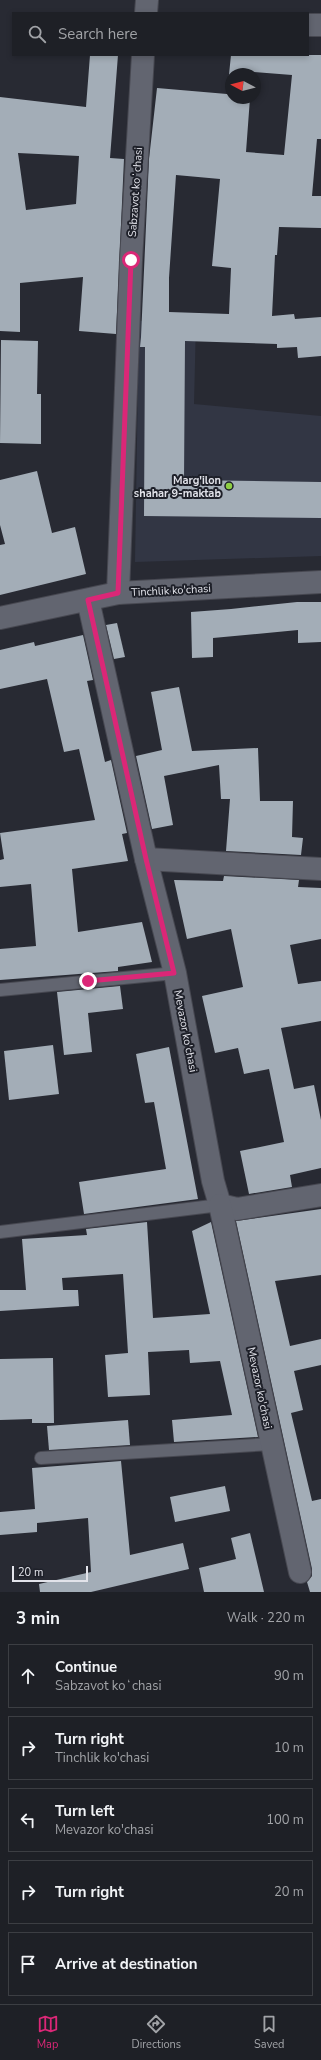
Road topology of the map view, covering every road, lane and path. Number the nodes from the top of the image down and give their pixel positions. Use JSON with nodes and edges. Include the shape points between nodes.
{"nodes":[{"id":1,"x":147,"y":0,"type":"edge"},
{"id":2,"x":146,"y":12,"type":"edge"},
{"id":3,"x":309,"y":24,"type":"edge"},
{"id":4,"x":321,"y":25,"type":"edge"},
{"id":5,"x":143,"y":56,"type":"edge"},
{"id":6,"x":321,"y":582,"type":"edge"},
{"id":7,"x":118,"y":593,"type":"junction"},
{"id":8,"x":88,"y":600,"type":"junction"},
{"id":9,"x":0,"y":618,"type":"edge"},
{"id":10,"x":146,"y":859,"type":"junction"},
{"id":11,"x":321,"y":869,"type":"edge"},
{"id":12,"x":174,"y":973,"type":"junction"},
{"id":13,"x":0,"y":990,"type":"edge"},
{"id":14,"x":321,"y":1194,"type":"edge"},
{"id":15,"x":220,"y":1205,"type":"junction"},
{"id":16,"x":0,"y":1232,"type":"edge"},
{"id":17,"x":272,"y":1444,"type":"junction"},
{"id":18,"x":41,"y":1458,"type":"dead end"},
{"id":19,"x":300,"y":1572,"type":"dead end"}],
"edges":[{"from":1,"to":2,"type":"street"},
{"from":3,"to":4,"type":"street"},
{"from":5,"to":7,"type":"street","name":"Sabzavot koʻchasi","via":[[131,260]]},
{"from":6,"to":7,"type":"street","name":"Tinchlik ko'chasi"},
{"from":7,"to":8,"type":"street","name":"Tinchlik ko'chasi"},
{"from":8,"to":9,"type":"street","name":"Tinchlik ko'chasi"},
{"from":8,"to":10,"type":"street","name":"Mevazor ko'chasi"},
{"from":10,"to":11,"type":"street"},
{"from":10,"to":12,"type":"street","name":"Mevazor ko'chasi"},
{"from":12,"to":13,"type":"lane"},
{"from":12,"to":15,"type":"street","name":"Mevazor ko'chasi","via":[[213,1181]]},
{"from":14,"to":15,"type":"street","via":[[237,1208]]},
{"from":15,"to":16,"type":"lane"},
{"from":15,"to":17,"type":"street","name":"Mevazor ko'chasi"},
{"from":17,"to":18,"type":"lane"},
{"from":17,"to":19,"type":"street","name":"Mevazor ko'chasi"}]}
